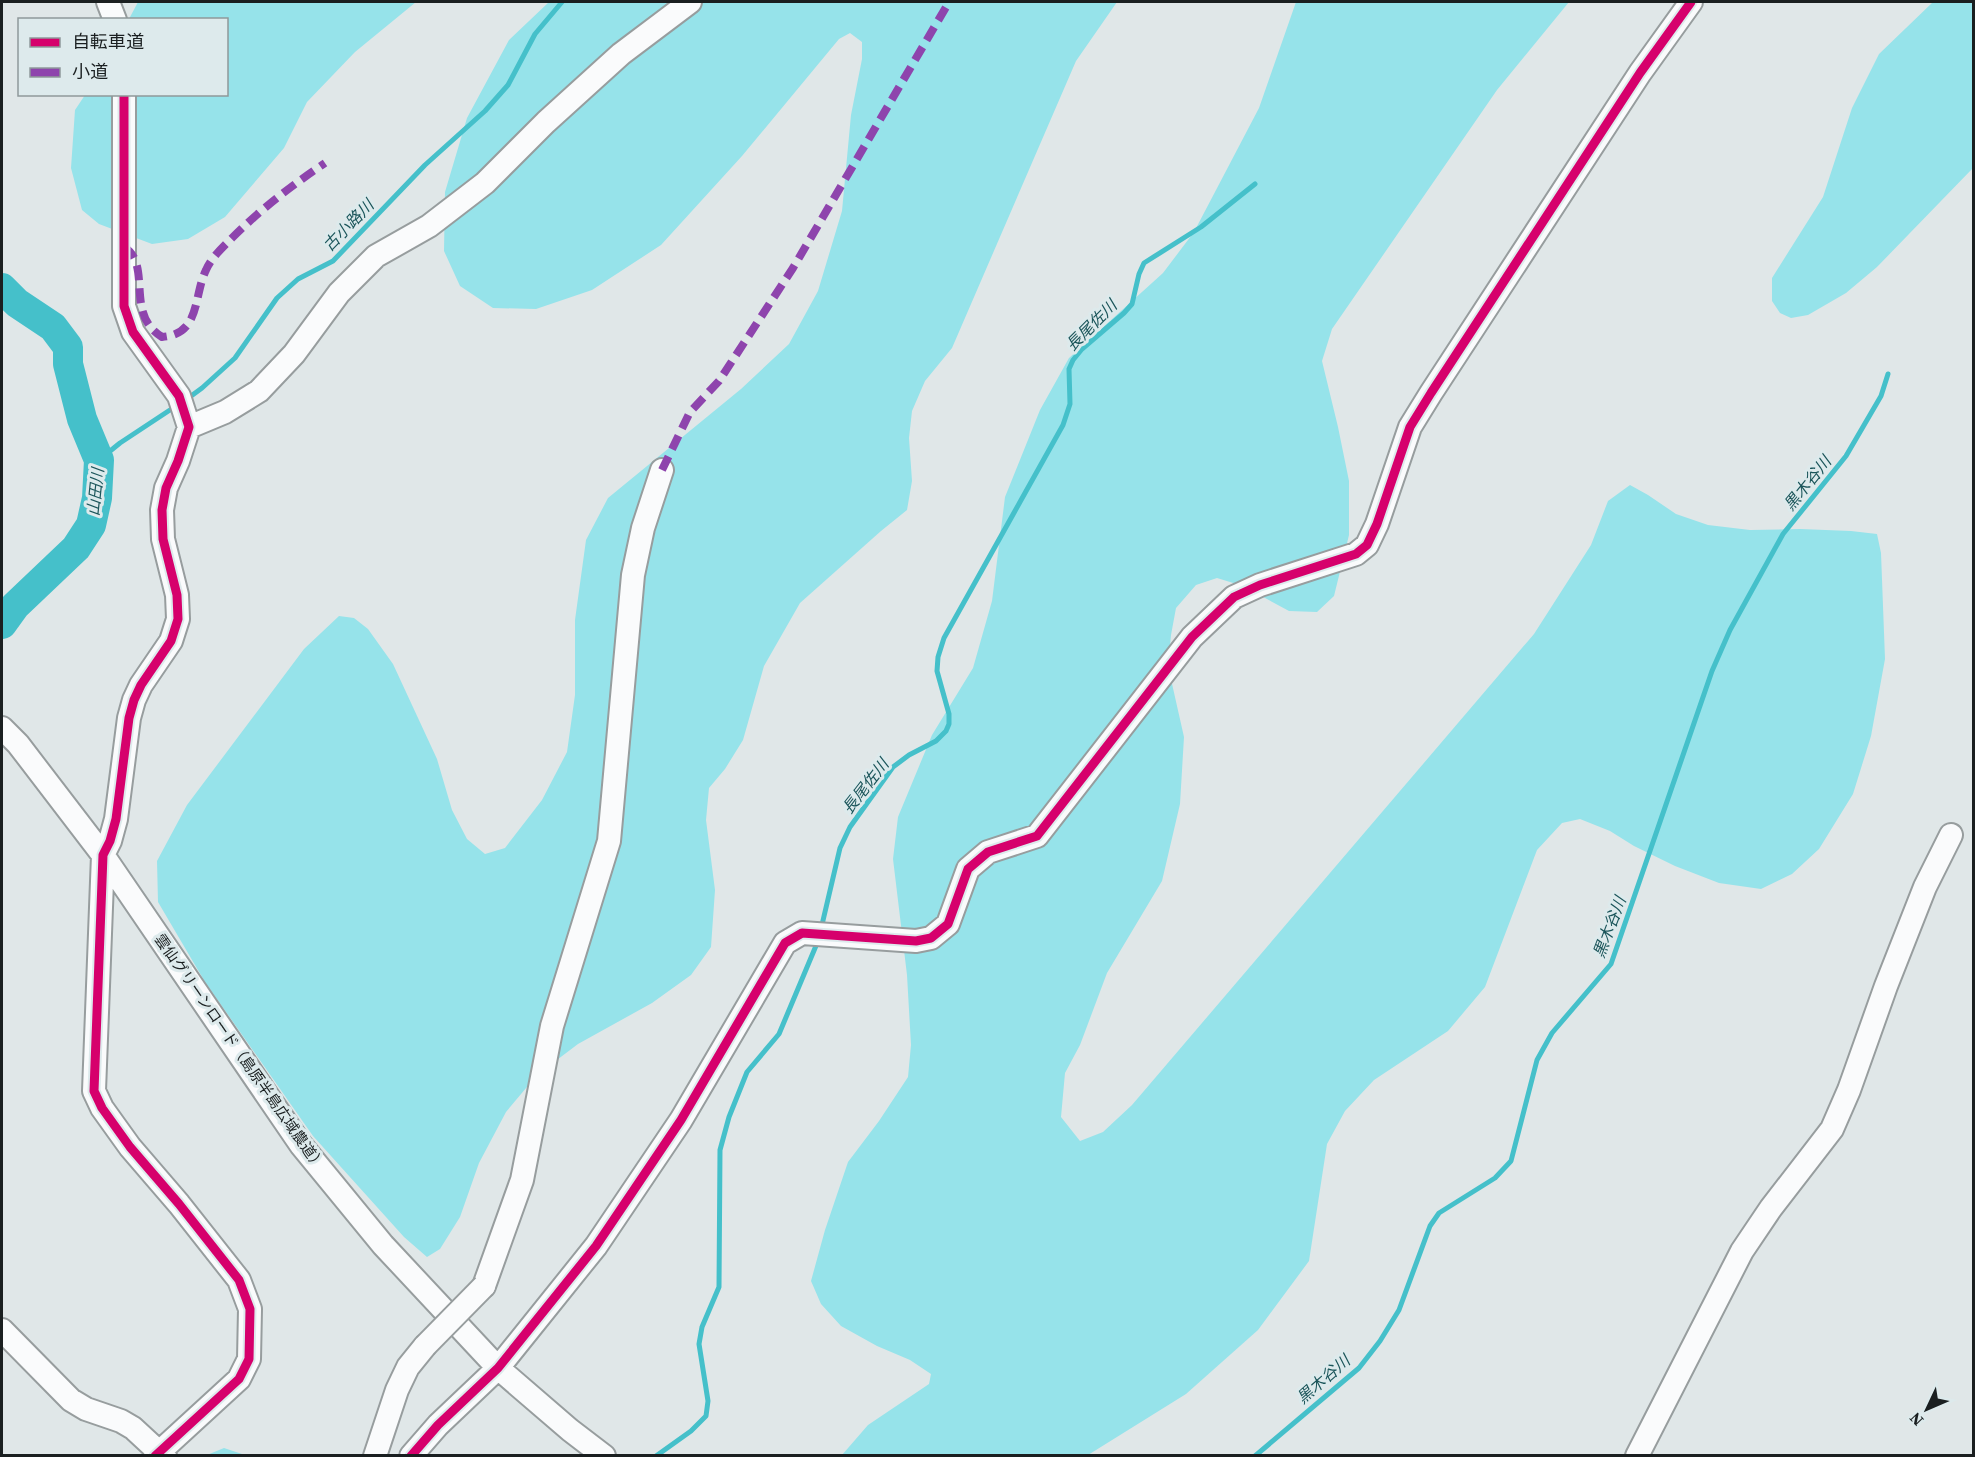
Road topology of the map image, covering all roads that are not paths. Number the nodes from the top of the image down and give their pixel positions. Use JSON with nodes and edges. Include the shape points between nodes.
{"nodes":[{"id":1,"x":108,"y":2,"type":"edge"},
{"id":2,"x":690,"y":2,"type":"edge"},
{"id":3,"x":1691,"y":2,"type":"edge"},
{"id":4,"x":113,"y":18,"type":"edge"},
{"id":5,"x":124,"y":96,"type":"edge"},
{"id":6,"x":185,"y":412,"type":"junction"},
{"id":7,"x":662,"y":470,"type":"dead end"},
{"id":8,"x":2,"y":729,"type":"edge"},
{"id":9,"x":1951,"y":835,"type":"dead end"},
{"id":10,"x":103,"y":855,"type":"junction"},
{"id":11,"x":2,"y":1330,"type":"edge"},
{"id":12,"x":507,"y":1375,"type":"junction"},
{"id":13,"x":160,"y":1454,"type":"edge"},
{"id":14,"x":375,"y":1455,"type":"edge"},
{"id":15,"x":411,"y":1455,"type":"edge"},
{"id":16,"x":604,"y":1455,"type":"edge"},
{"id":17,"x":1637,"y":1455,"type":"edge"}],
"edges":[{"from":1,"to":4,"type":"street"},
{"from":2,"to":6,"type":"street","via":[[621,54],[485,183],[429,226],[376,256],[339,293],[294,354],[259,391],[225,412]]},
{"from":3,"to":12,"type":"street","via":[[1633,83],[1410,428],[1367,545],[1356,554],[1260,585],[1234,597],[1215,613],[1192,637],[1037,836],[988,852],[968,869],[948,924],[931,938],[916,941],[802,933],[785,943],[681,1120]]},
{"from":5,"to":6,"type":"street","via":[[124,306],[133,332]]},
{"from":6,"to":10,"type":"street","via":[[178,461],[166,488],[162,510],[163,539],[177,595],[178,619],[171,641],[134,700],[116,819]]},
{"from":7,"to":14,"type":"street","bridge":true,"via":[[633,575],[609,841],[552,1026],[522,1180],[484,1286],[408,1367]]},
{"from":8,"to":10,"type":"street","name":"雲仙グリーンロード（島原半島広域農道）","via":[[18,744]]},
{"from":9,"to":17,"type":"street","via":[[1925,887],[1832,1129],[1742,1251]]},
{"from":10,"to":12,"type":"street","name":"雲仙グリーンロード（島原半島広域農道）","via":[[301,1145],[383,1245]]},
{"from":10,"to":13,"type":"street","via":[[94,1091],[130,1147],[239,1280],[250,1309],[249,1359],[239,1379]]},
{"from":11,"to":13,"type":"street","via":[[71,1400],[133,1428]]},
{"from":12,"to":15,"type":"street","via":[[438,1425]]},
{"from":12,"to":16,"type":"street","name":"雲仙グリーンロード（島原半島広域農道）"}]}
